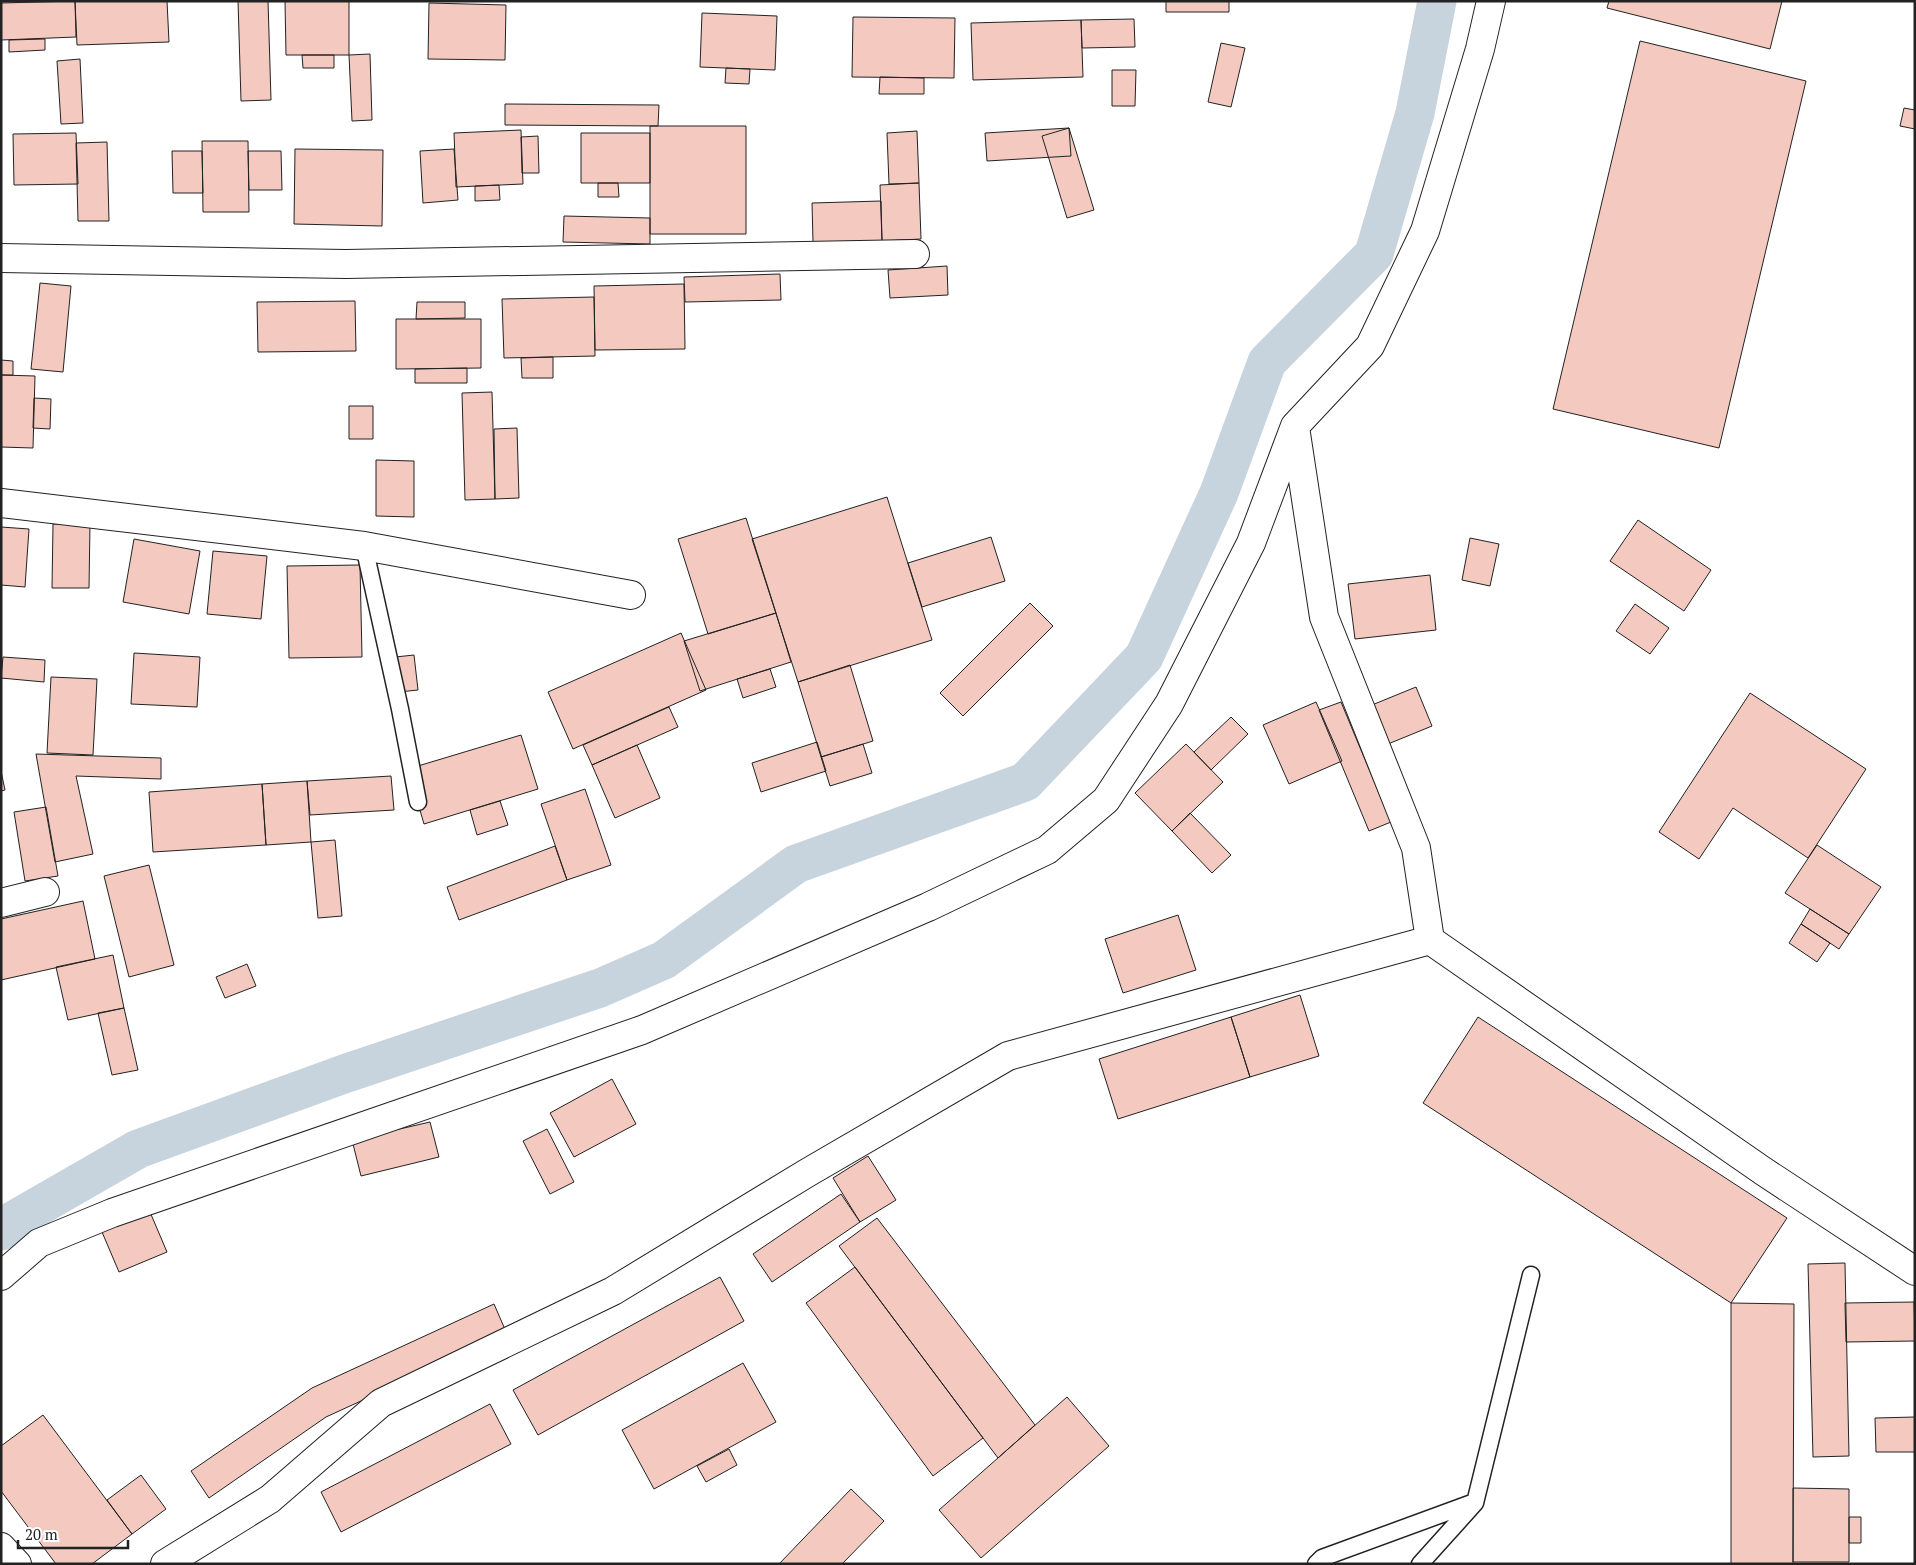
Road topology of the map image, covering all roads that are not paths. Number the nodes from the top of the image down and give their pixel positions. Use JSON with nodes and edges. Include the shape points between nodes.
{"nodes":[{"id":1,"x":1491,"y":1,"type":"edge"},
{"id":2,"x":915,"y":254,"type":"dead end"},
{"id":3,"x":1,"y":258,"type":"edge"},
{"id":4,"x":1295,"y":426,"type":"junction"},
{"id":5,"x":1,"y":503,"type":"edge"},
{"id":6,"x":364,"y":546,"type":"junction"},
{"id":7,"x":631,"y":595,"type":"dead end"},
{"id":8,"x":418,"y":802,"type":"dead end"},
{"id":9,"x":46,"y":892,"type":"dead end"},
{"id":10,"x":1,"y":904,"type":"edge"},
{"id":11,"x":1430,"y":940,"type":"junction"},
{"id":12,"x":1915,"y":1271,"type":"edge"},
{"id":13,"x":1531,"y":1275,"type":"dead end"},
{"id":14,"x":1,"y":1276,"type":"edge"},
{"id":15,"x":1475,"y":1502,"type":"junction"},
{"id":16,"x":1,"y":1547,"type":"edge"},
{"id":17,"x":17,"y":1564,"type":"edge"},
{"id":18,"x":165,"y":1564,"type":"edge"},
{"id":19,"x":1316,"y":1564,"type":"edge"},
{"id":20,"x":1420,"y":1564,"type":"edge"}],
"edges":[{"from":1,"to":4,"type":"street","via":[[1480,49],[1425,231],[1370,346]]},
{"from":2,"to":3,"type":"street","via":[[346,264]]},
{"from":4,"to":11,"type":"street","via":[[1324,617],[1416,848]]},
{"from":4,"to":14,"type":"street","via":[[1250,543],[1169,704],[1106,800],[1047,850],[928,907],[642,1030],[112,1213],[39,1243]]},
{"from":5,"to":6,"type":"street"},
{"from":6,"to":7,"type":"street"},
{"from":6,"to":8,"type":"lane"},
{"from":9,"to":10,"type":"street"},
{"from":11,"to":12,"type":"street","via":[[1763,1171]]},
{"from":11,"to":18,"type":"street","via":[[1008,1056],[613,1291],[381,1403],[270,1499]]},
{"from":13,"to":15,"type":"lane"},
{"from":15,"to":19,"type":"lane","via":[[1322,1558]]},
{"from":15,"to":20,"type":"lane"},
{"from":16,"to":17,"type":"street"}]}
